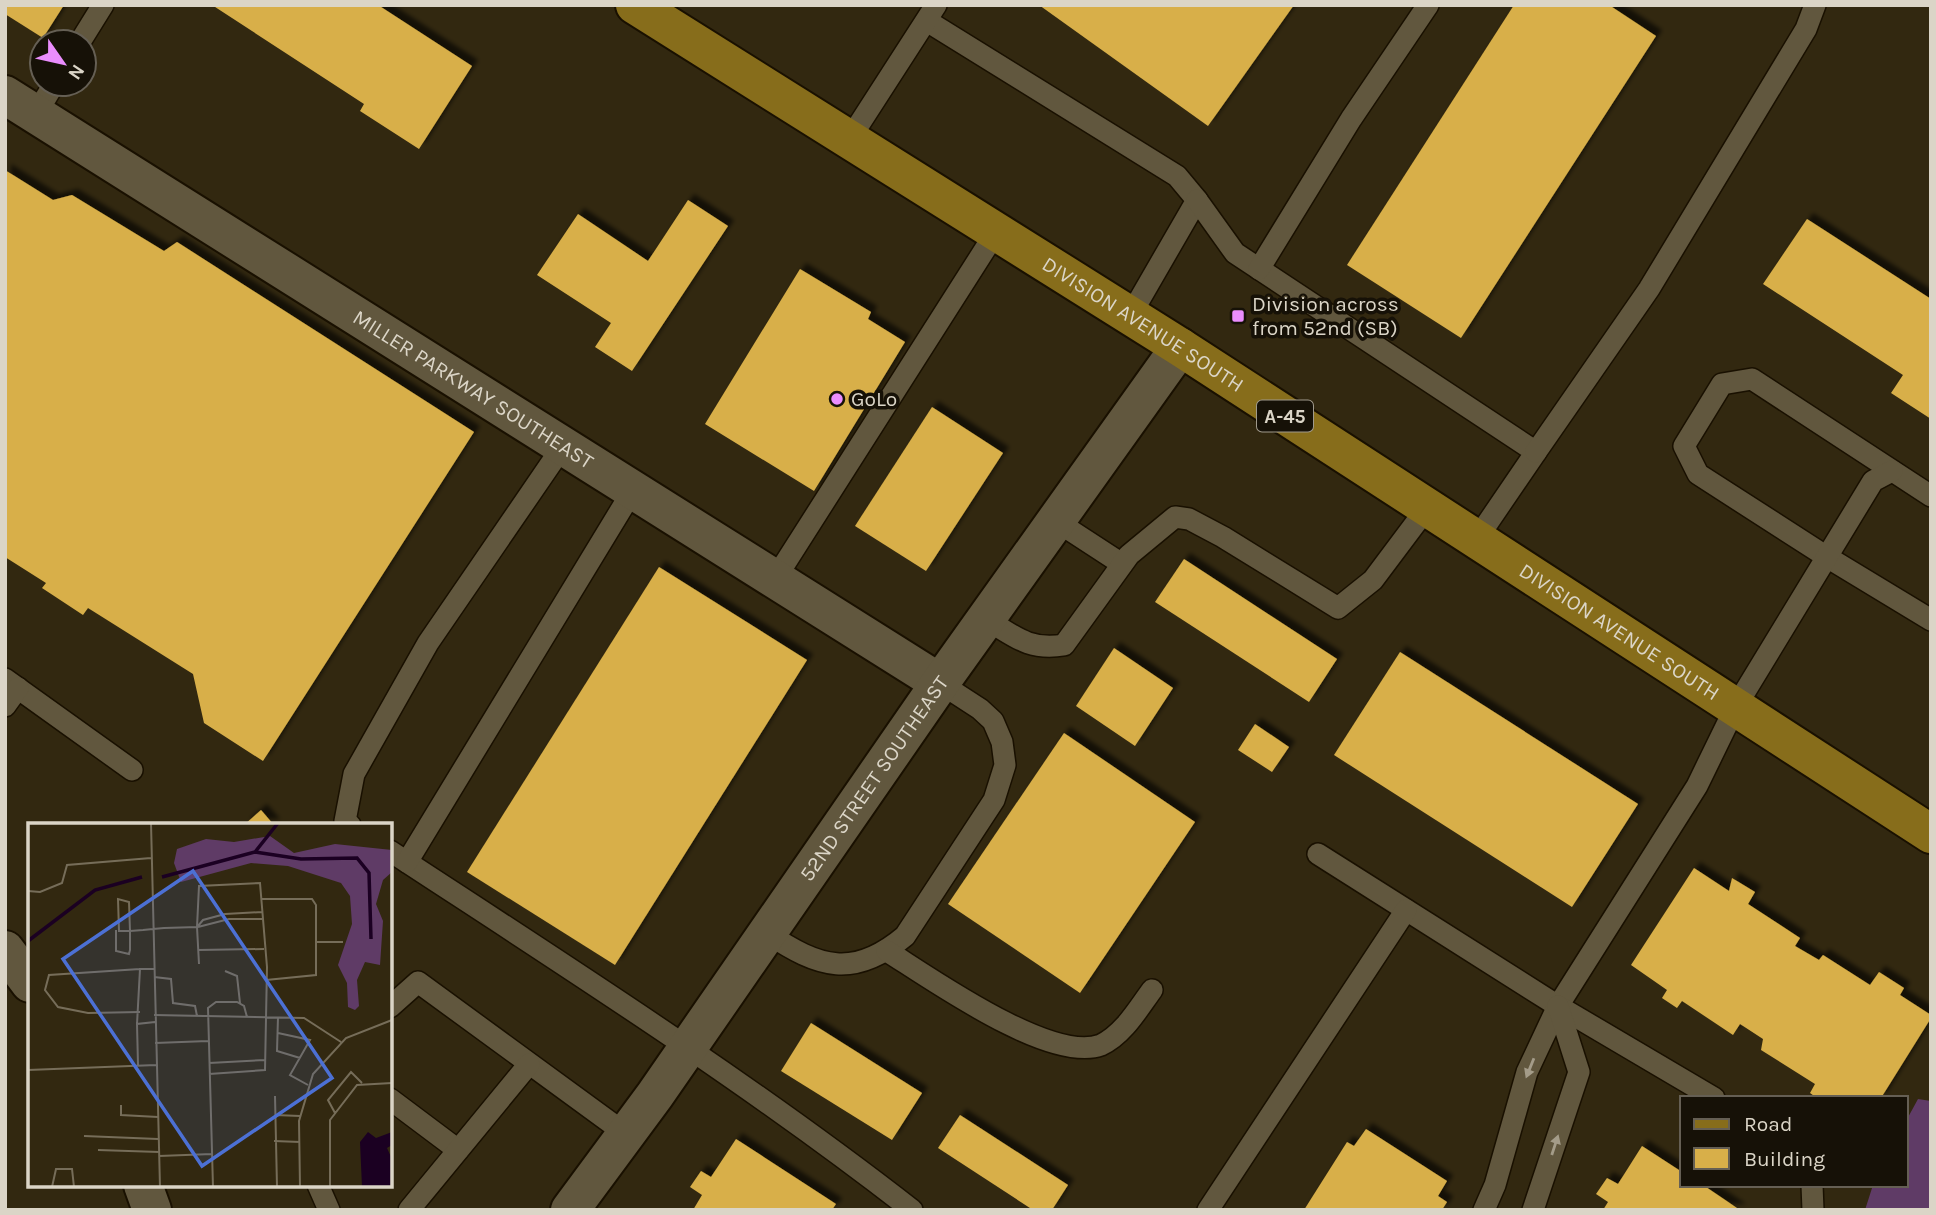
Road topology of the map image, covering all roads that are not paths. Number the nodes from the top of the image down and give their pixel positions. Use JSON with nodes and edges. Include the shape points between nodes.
{"nodes":[{"id":1,"x":103,"y":5,"type":"edge"},
{"id":2,"x":635,"y":5,"type":"edge"},
{"id":3,"x":1428,"y":5,"type":"edge"},
{"id":4,"x":1815,"y":5,"type":"edge"},
{"id":5,"x":932,"y":13,"type":"edge"},
{"id":6,"x":89,"y":28,"type":"edge"},
{"id":7,"x":32,"y":98,"type":"edge"},
{"id":8,"x":849,"y":140,"type":"junction"},
{"id":9,"x":1197,"y":200,"type":"junction"},
{"id":10,"x":996,"y":232,"type":"junction"},
{"id":11,"x":1259,"y":269,"type":"junction"},
{"id":12,"x":1130,"y":316,"type":"junction"},
{"id":13,"x":1180,"y":347,"type":"junction"},
{"id":14,"x":564,"y":446,"type":"junction"},
{"id":15,"x":1536,"y":452,"type":"junction"},
{"id":16,"x":1892,"y":471,"type":"junction"},
{"id":17,"x":633,"y":489,"type":"junction"},
{"id":18,"x":1931,"y":496,"type":"edge"},
{"id":19,"x":1427,"y":508,"type":"junction"},
{"id":20,"x":1056,"y":521,"type":"junction"},
{"id":21,"x":1476,"y":540,"type":"junction"},
{"id":22,"x":1827,"y":557,"type":"junction"},
{"id":23,"x":1122,"y":564,"type":"junction"},
{"id":24,"x":775,"y":579,"type":"junction"},
{"id":25,"x":986,"y":619,"type":"junction"},
{"id":26,"x":1931,"y":620,"type":"edge"},
{"id":27,"x":11,"y":683,"type":"edge"},
{"id":28,"x":940,"y":683,"type":"junction"},
{"id":29,"x":5,"y":706,"type":"edge"},
{"id":30,"x":1735,"y":708,"type":"junction"},
{"id":31,"x":132,"y":770,"type":"dead end"},
{"id":32,"x":348,"y":823,"type":"edge"},
{"id":33,"x":1931,"y":834,"type":"edge"},
{"id":34,"x":1318,"y":854,"type":"dead end"},
{"id":35,"x":399,"y":856,"type":"edge"},
{"id":36,"x":1406,"y":910,"type":"junction"},
{"id":37,"x":767,"y":933,"type":"junction"},
{"id":38,"x":5,"y":950,"type":"edge"},
{"id":39,"x":887,"y":951,"type":"junction"},
{"id":40,"x":28,"y":980,"type":"edge"},
{"id":41,"x":1152,"y":990,"type":"dead end"},
{"id":42,"x":392,"y":1005,"type":"edge"},
{"id":43,"x":1558,"y":1006,"type":"junction"},
{"id":44,"x":688,"y":1047,"type":"junction"},
{"id":45,"x":529,"y":1064,"type":"junction"},
{"id":46,"x":1711,"y":1096,"type":"edge"},
{"id":47,"x":392,"y":1100,"type":"edge"},
{"id":48,"x":626,"y":1134,"type":"junction"},
{"id":49,"x":458,"y":1150,"type":"junction"},
{"id":50,"x":144,"y":1187,"type":"edge"},
{"id":51,"x":319,"y":1187,"type":"edge"},
{"id":52,"x":1812,"y":1187,"type":"edge"},
{"id":53,"x":152,"y":1210,"type":"edge"},
{"id":54,"x":330,"y":1210,"type":"edge"},
{"id":55,"x":409,"y":1210,"type":"edge"},
{"id":56,"x":570,"y":1210,"type":"edge"},
{"id":57,"x":912,"y":1210,"type":"edge"},
{"id":58,"x":1208,"y":1210,"type":"edge"},
{"id":59,"x":1484,"y":1210,"type":"edge"},
{"id":60,"x":1533,"y":1210,"type":"edge"},
{"id":61,"x":1813,"y":1210,"type":"edge"}],
"edges":[{"from":1,"to":6,"type":"lane"},
{"from":2,"to":8,"type":"main road","name":"DIVISION AVENUE SOUTH","number":"A-45"},
{"from":3,"to":11,"type":"lane"},
{"from":4,"to":15,"type":"lane","via":[[1806,29],[1649,289]]},
{"from":5,"to":8,"type":"lane"},
{"from":5,"to":9,"type":"lane","via":[[1177,176]]},
{"from":7,"to":14,"type":"street","name":"MILLER PARKWAY SOUTHEAST"},
{"from":8,"to":10,"type":"main road","name":"DIVISION AVENUE SOUTH","number":"A-45"},
{"from":9,"to":11,"type":"lane","via":[[1235,253]]},
{"from":9,"to":12,"type":"lane"},
{"from":10,"to":12,"type":"main road","name":"DIVISION AVENUE SOUTH","number":"A-45"},
{"from":10,"to":24,"type":"lane"},
{"from":11,"to":15,"type":"lane"},
{"from":12,"to":13,"type":"main road","name":"DIVISION AVENUE SOUTH","number":"A-45"},
{"from":13,"to":19,"type":"main road","name":"DIVISION AVENUE SOUTH","number":"A-45"},
{"from":13,"to":20,"type":"street","name":"52ND STREET SOUTHEAST"},
{"from":14,"to":17,"type":"street","name":"MILLER PARKWAY SOUTHEAST"},
{"from":14,"to":32,"type":"lane","via":[[428,643],[354,774]]},
{"from":15,"to":21,"type":"lane"},
{"from":16,"to":18,"type":"lane"},
{"from":16,"to":22,"type":"lane","via":[[1874,481]]},
{"from":16,"to":22,"type":"lane","via":[[1752,379],[1722,384],[1684,446],[1698,474]]},
{"from":17,"to":24,"type":"street","name":"MILLER PARKWAY SOUTHEAST"},
{"from":17,"to":35,"type":"lane"},
{"from":19,"to":21,"type":"main road","name":"DIVISION AVENUE SOUTH","number":"A-45"},
{"from":19,"to":23,"type":"lane","via":[[1373,580],[1339,608],[1189,519],[1175,517]]},
{"from":20,"to":23,"type":"lane"},
{"from":20,"to":25,"type":"street","name":"52ND STREET SOUTHEAST"},
{"from":21,"to":30,"type":"main road","name":"DIVISION AVENUE SOUTH","number":"A-45"},
{"from":22,"to":26,"type":"lane"},
{"from":22,"to":30,"type":"lane"},
{"from":23,"to":25,"type":"lane","via":[[1064,645],[1045,648],[1026,643]]},
{"from":24,"to":28,"type":"street","name":"MILLER PARKWAY SOUTHEAST"},
{"from":25,"to":28,"type":"street","name":"52ND STREET SOUTHEAST"},
{"from":27,"to":29,"type":"lane"},
{"from":27,"to":31,"type":"lane"},
{"from":28,"to":37,"type":"street","name":"52ND STREET SOUTHEAST"},
{"from":28,"to":39,"type":"lane","via":[[993,721],[1005,765],[995,800],[905,936]]},
{"from":30,"to":33,"type":"main road","name":"DIVISION AVENUE SOUTH","number":"A-45"},
{"from":30,"to":43,"type":"lane","via":[[1697,786]]},
{"from":34,"to":36,"type":"lane"},
{"from":35,"to":44,"type":"lane"},
{"from":36,"to":43,"type":"lane"},
{"from":36,"to":58,"type":"lane"},
{"from":37,"to":39,"type":"lane","via":[[793,951],[828,963],[848,965]]},
{"from":37,"to":44,"type":"street","name":"52ND STREET SOUTHEAST"},
{"from":38,"to":40,"type":"street"},
{"from":39,"to":41,"type":"lane","via":[[971,1005],[1038,1038],[1072,1047],[1110,1041]]},
{"from":42,"to":45,"type":"lane","via":[[418,982]]},
{"from":43,"to":46,"type":"lane"},
{"from":43,"to":59,"type":"lane","one_way":true,"via":[[1527,1072]]},
{"from":60,"to":43,"type":"lane","one_way":true,"via":[[1579,1072]]},
{"from":44,"to":48,"type":"street","name":"52ND STREET SOUTHEAST"},
{"from":44,"to":57,"type":"lane"},
{"from":45,"to":48,"type":"lane"},
{"from":45,"to":49,"type":"lane"},
{"from":47,"to":49,"type":"lane"},
{"from":48,"to":56,"type":"street","name":"52ND STREET SOUTHEAST"},
{"from":49,"to":55,"type":"lane"},
{"from":50,"to":53,"type":"street"},
{"from":51,"to":54,"type":"lane"},
{"from":52,"to":61,"type":"lane"}]}
